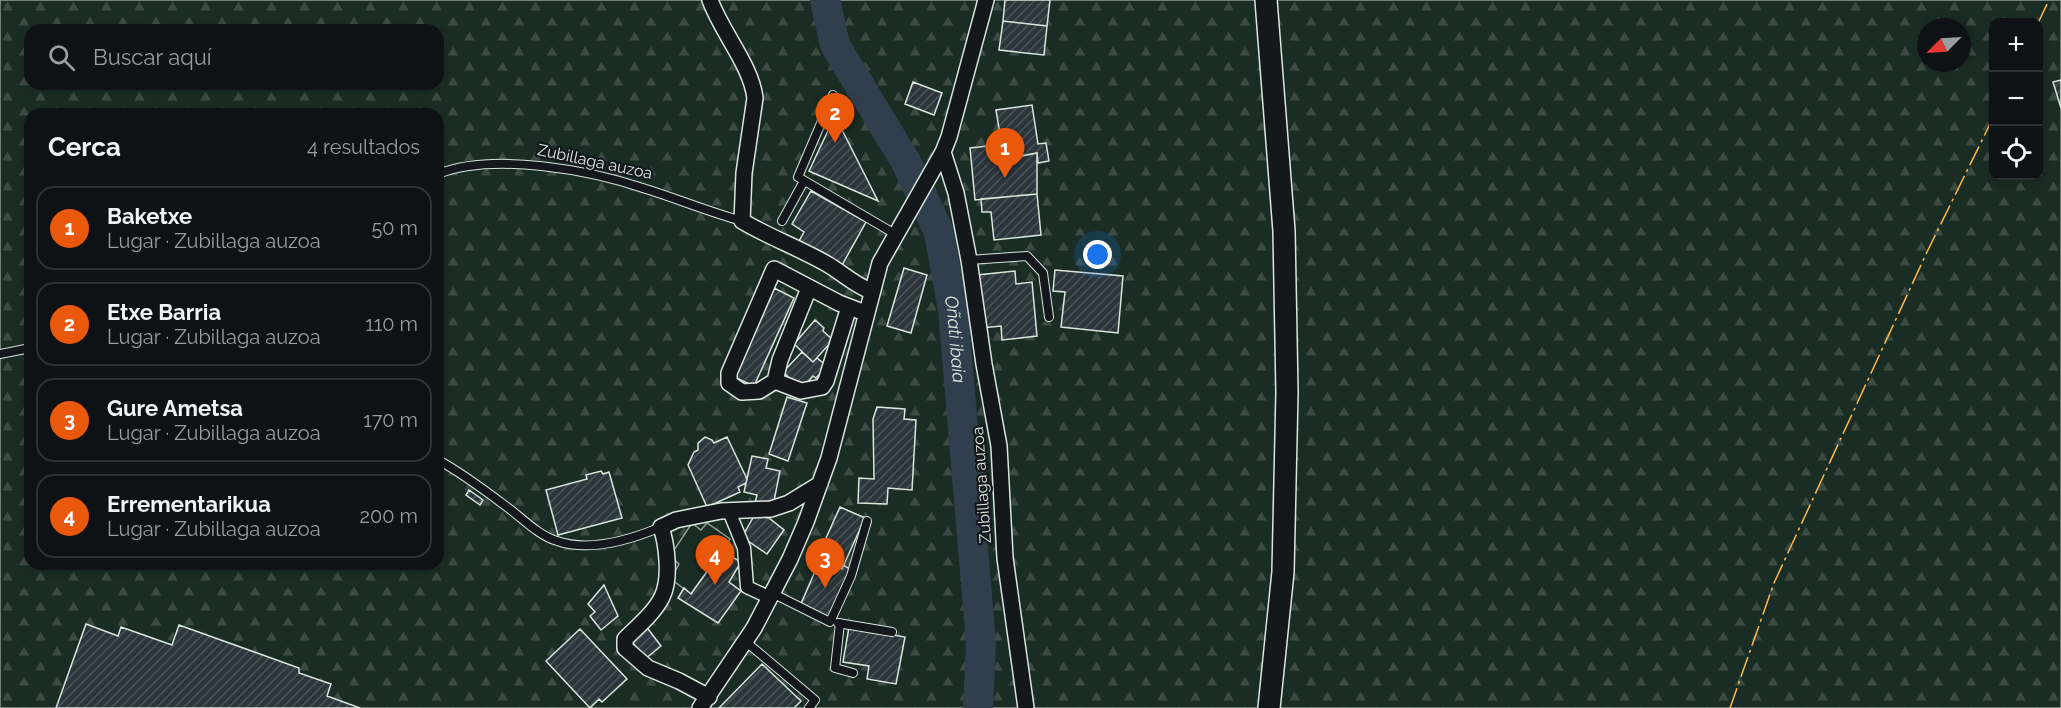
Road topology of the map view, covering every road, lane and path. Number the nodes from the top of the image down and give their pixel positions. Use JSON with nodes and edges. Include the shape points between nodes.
{"nodes":[{"id":1,"x":710,"y":0,"type":"edge"},
{"id":2,"x":986,"y":0,"type":"edge"},
{"id":3,"x":1266,"y":0,"type":"edge"},
{"id":4,"x":833,"y":95,"type":"dead end"},
{"id":5,"x":943,"y":152,"type":"junction"},
{"id":6,"x":444,"y":172,"type":"edge"},
{"id":7,"x":804,"y":181,"type":"junction"},
{"id":8,"x":742,"y":221,"type":"junction"},
{"id":9,"x":782,"y":221,"type":"dead end"},
{"id":10,"x":896,"y":232,"type":"junction"},
{"id":11,"x":969,"y":260,"type":"junction"},
{"id":12,"x":809,"y":288,"type":"junction"},
{"id":13,"x":871,"y":291,"type":"junction"},
{"id":14,"x":849,"y":307,"type":"junction"},
{"id":15,"x":865,"y":313,"type":"junction"},
{"id":16,"x":1049,"y":317,"type":"dead end"},
{"id":17,"x":24,"y":349,"type":"edge"},
{"id":18,"x":0,"y":354,"type":"edge"},
{"id":19,"x":775,"y":381,"type":"junction"},
{"id":20,"x":444,"y":464,"type":"edge"},
{"id":21,"x":820,"y":484,"type":"junction"},
{"id":22,"x":729,"y":510,"type":"junction"},
{"id":23,"x":867,"y":520,"type":"dead end"},
{"id":24,"x":661,"y":527,"type":"junction"},
{"id":25,"x":767,"y":594,"type":"junction"},
{"id":26,"x":830,"y":622,"type":"junction"},
{"id":27,"x":840,"y":623,"type":"junction"},
{"id":28,"x":892,"y":632,"type":"dead end"},
{"id":29,"x":745,"y":641,"type":"junction"},
{"id":30,"x":853,"y":673,"type":"dead end"},
{"id":31,"x":704,"y":702,"type":"edge"},
{"id":32,"x":809,"y":708,"type":"edge"},
{"id":33,"x":1026,"y":708,"type":"edge"},
{"id":34,"x":1269,"y":708,"type":"edge"}],
"edges":[{"from":1,"to":8,"type":"street","via":[[754,88]]},
{"from":2,"to":5,"type":"street"},
{"from":3,"to":34,"type":"main road","via":[[1284,231],[1287,392],[1283,572]]},
{"from":4,"to":7,"type":"lane","via":[[798,177]]},
{"from":5,"to":10,"type":"street"},
{"from":5,"to":11,"type":"street","name":"Zubillaga auzoa","via":[[956,193]]},
{"from":6,"to":8,"type":"lane","name":"Zubillaga auzoa","via":[[487,165],[544,166],[638,186]]},
{"from":7,"to":9,"type":"lane"},
{"from":7,"to":10,"type":"lane"},
{"from":8,"to":13,"type":"street","name":"Zubillaga auzoa"},
{"from":10,"to":13,"type":"street","via":[[879,263]]},
{"from":11,"to":16,"type":"lane","via":[[1027,256],[1043,273]]},
{"from":11,"to":33,"type":"street","name":"Zubillaga auzoa","via":[[999,446],[1005,558]]},
{"from":12,"to":14,"type":"street"},
{"from":12,"to":19,"type":"street"},
{"from":12,"to":19,"type":"street","via":[[774,269],[729,373],[729,383],[742,392],[759,391]]},
{"from":13,"to":15,"type":"street"},
{"from":14,"to":15,"type":"street"},
{"from":14,"to":19,"type":"street","via":[[822,387],[801,391]]},
{"from":15,"to":21,"type":"street"},
{"from":17,"to":18,"type":"lane"},
{"from":20,"to":24,"type":"lane","via":[[558,542],[608,544]]},
{"from":21,"to":22,"type":"street","via":[[771,509]]},
{"from":21,"to":25,"type":"street","via":[[806,522]]},
{"from":22,"to":24,"type":"street","via":[[676,520]]},
{"from":22,"to":25,"type":"street","via":[[744,548],[747,587]]},
{"from":23,"to":26,"type":"lane","via":[[851,576]]},
{"from":24,"to":31,"type":"street","via":[[667,559],[664,594],[626,639],[625,648],[648,668],[679,681]]},
{"from":25,"to":26,"type":"lane"},
{"from":25,"to":29,"type":"street"},
{"from":26,"to":27,"type":"lane"},
{"from":27,"to":28,"type":"lane"},
{"from":27,"to":30,"type":"lane","via":[[835,668]]},
{"from":29,"to":31,"type":"street"},
{"from":29,"to":32,"type":"lane","via":[[815,700]]}]}
